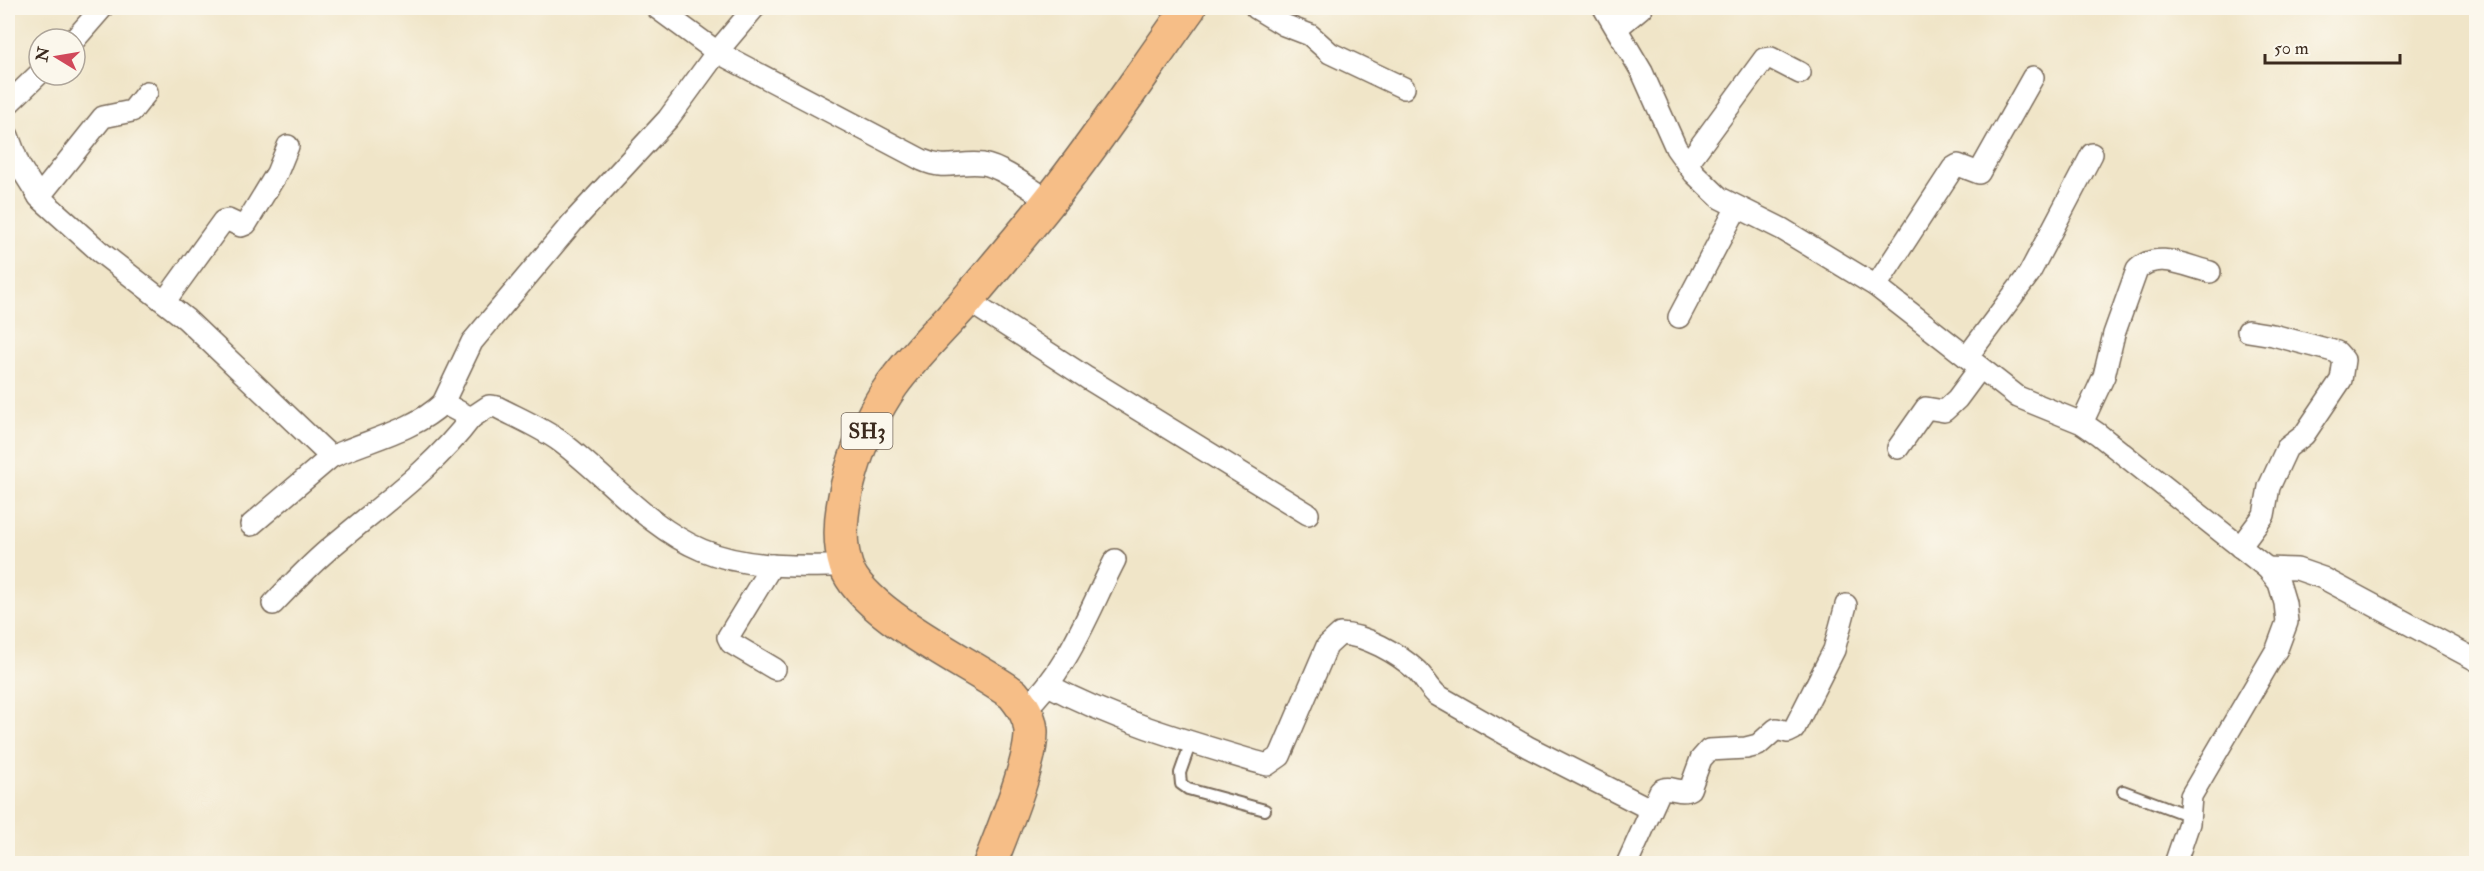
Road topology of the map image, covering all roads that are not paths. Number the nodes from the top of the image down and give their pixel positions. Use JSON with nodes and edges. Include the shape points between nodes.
{"nodes":[{"id":1,"x":102,"y":8,"type":"edge"},
{"id":2,"x":657,"y":8,"type":"edge"},
{"id":3,"x":754,"y":8,"type":"edge"},
{"id":4,"x":1189,"y":8,"type":"edge"},
{"id":5,"x":1256,"y":8,"type":"edge"},
{"id":6,"x":1604,"y":8,"type":"edge"},
{"id":7,"x":1641,"y":8,"type":"edge"},
{"id":8,"x":85,"y":27,"type":"edge"},
{"id":9,"x":1617,"y":27,"type":"junction"},
{"id":10,"x":717,"y":51,"type":"junction"},
{"id":11,"x":1800,"y":73,"type":"dead end"},
{"id":12,"x":2033,"y":77,"type":"dead end"},
{"id":13,"x":27,"y":86,"type":"edge"},
{"id":14,"x":1404,"y":88,"type":"dead end"},
{"id":15,"x":147,"y":92,"type":"dead end"},
{"id":16,"x":8,"y":104,"type":"edge"},
{"id":17,"x":8,"y":136,"type":"edge"},
{"id":18,"x":288,"y":146,"type":"dead end"},
{"id":19,"x":2092,"y":154,"type":"dead end"},
{"id":20,"x":1687,"y":164,"type":"junction"},
{"id":21,"x":39,"y":197,"type":"junction"},
{"id":22,"x":1050,"y":201,"type":"junction"},
{"id":23,"x":1736,"y":208,"type":"junction"},
{"id":24,"x":2210,"y":272,"type":"dead end"},
{"id":25,"x":1876,"y":286,"type":"junction"},
{"id":26,"x":967,"y":300,"type":"junction"},
{"id":27,"x":165,"y":301,"type":"junction"},
{"id":28,"x":1679,"y":317,"type":"dead end"},
{"id":29,"x":2248,"y":331,"type":"dead end"},
{"id":30,"x":1973,"y":362,"type":"junction"},
{"id":31,"x":443,"y":403,"type":"junction"},
{"id":32,"x":471,"y":418,"type":"junction"},
{"id":33,"x":2082,"y":423,"type":"junction"},
{"id":34,"x":1898,"y":448,"type":"dead end"},
{"id":35,"x":331,"y":457,"type":"junction"},
{"id":36,"x":1308,"y":514,"type":"dead end"},
{"id":37,"x":251,"y":525,"type":"dead end"},
{"id":38,"x":2240,"y":547,"type":"junction"},
{"id":39,"x":1115,"y":560,"type":"dead end"},
{"id":40,"x":772,"y":565,"type":"junction"},
{"id":41,"x":846,"y":566,"type":"junction"},
{"id":42,"x":2267,"y":567,"type":"junction"},
{"id":43,"x":273,"y":604,"type":"dead end"},
{"id":44,"x":1846,"y":605,"type":"dead end"},
{"id":45,"x":2476,"y":660,"type":"edge"},
{"id":46,"x":775,"y":669,"type":"dead end"},
{"id":47,"x":1048,"y":685,"type":"junction"},
{"id":48,"x":1025,"y":709,"type":"junction"},
{"id":49,"x":1191,"y":742,"type":"junction"},
{"id":50,"x":2123,"y":790,"type":"dead end"},
{"id":51,"x":1650,"y":809,"type":"junction"},
{"id":52,"x":1264,"y":810,"type":"dead end"},
{"id":53,"x":2190,"y":816,"type":"junction"},
{"id":54,"x":990,"y":864,"type":"edge"},
{"id":55,"x":1627,"y":864,"type":"edge"},
{"id":56,"x":2175,"y":864,"type":"edge"}],
"edges":[{"from":1,"to":8,"type":"street"},
{"from":2,"to":10,"type":"street"},
{"from":3,"to":10,"type":"street"},
{"from":4,"to":22,"type":"main road","number":"SH3"},
{"from":5,"to":14,"type":"street","via":[[1310,35],[1330,53]]},
{"from":6,"to":9,"type":"street"},
{"from":7,"to":9,"type":"street"},
{"from":9,"to":20,"type":"street"},
{"from":10,"to":22,"type":"street","via":[[935,165],[990,165]]},
{"from":10,"to":31,"type":"street","via":[[668,119],[572,223],[472,342]]},
{"from":11,"to":20,"type":"street","via":[[1771,58],[1764,59]]},
{"from":12,"to":25,"type":"street","via":[[1979,173],[1958,165],[1953,168]]},
{"from":13,"to":16,"type":"street"},
{"from":15,"to":21,"type":"street","via":[[132,111],[103,117]]},
{"from":17,"to":21,"type":"street","via":[[19,165]]},
{"from":18,"to":27,"type":"street","via":[[246,224],[223,220]]},
{"from":19,"to":30,"type":"street","via":[[2029,274]]},
{"from":20,"to":23,"type":"street","via":[[1704,184]]},
{"from":21,"to":27,"type":"street","via":[[99,251]]},
{"from":22,"to":26,"type":"main road","number":"SH3"},
{"from":23,"to":25,"type":"street","via":[[1782,229]]},
{"from":23,"to":28,"type":"street"},
{"from":24,"to":33,"type":"street","via":[[2159,259],[2144,261],[2137,270],[2114,334],[2104,376]]},
{"from":25,"to":30,"type":"street"},
{"from":26,"to":36,"type":"street"},
{"from":26,"to":41,"type":"main road","number":"SH3","via":[[891,386],[863,437],[845,501],[842,528]]},
{"from":27,"to":35,"type":"street"},
{"from":29,"to":38,"type":"street","via":[[2337,352],[2344,367],[2341,380],[2304,435],[2287,448],[2269,487],[2264,514]]},
{"from":30,"to":33,"type":"street","via":[[2030,404]]},
{"from":30,"to":34,"type":"street","via":[[1951,405],[1944,411],[1926,408]]},
{"from":31,"to":32,"type":"street"},
{"from":31,"to":35,"type":"street","via":[[391,433]]},
{"from":32,"to":40,"type":"street","via":[[489,406],[497,407],[559,440],[668,532],[718,556]]},
{"from":32,"to":43,"type":"street","via":[[421,474],[327,551]]},
{"from":33,"to":38,"type":"street"},
{"from":35,"to":37,"type":"street"},
{"from":38,"to":42,"type":"street"},
{"from":39,"to":47,"type":"street"},
{"from":40,"to":41,"type":"street"},
{"from":40,"to":46,"type":"street","via":[[728,637]]},
{"from":41,"to":48,"type":"main road","number":"SH3","via":[[858,586],[878,606],[1014,694]]},
{"from":42,"to":45,"type":"street","via":[[2296,569],[2323,578]]},
{"from":42,"to":53,"type":"street","via":[[2279,583],[2287,622],[2277,649],[2191,796]]},
{"from":44,"to":51,"type":"street","via":[[1834,650],[1794,729],[1776,729],[1758,745],[1746,748],[1709,750],[1687,792],[1663,788]]},
{"from":47,"to":48,"type":"street"},
{"from":47,"to":49,"type":"street","via":[[1086,706]]},
{"from":48,"to":54,"type":"main road","via":[[1031,730],[1029,751]]},
{"from":49,"to":51,"type":"street","via":[[1267,765],[1273,763],[1280,756],[1327,646],[1335,636],[1348,634],[1361,637],[1418,671],[1437,695]]},
{"from":49,"to":52,"type":"lane","via":[[1180,773],[1181,784]]},
{"from":50,"to":53,"type":"lane"},
{"from":51,"to":55,"type":"street"},
{"from":53,"to":56,"type":"street"}]}
